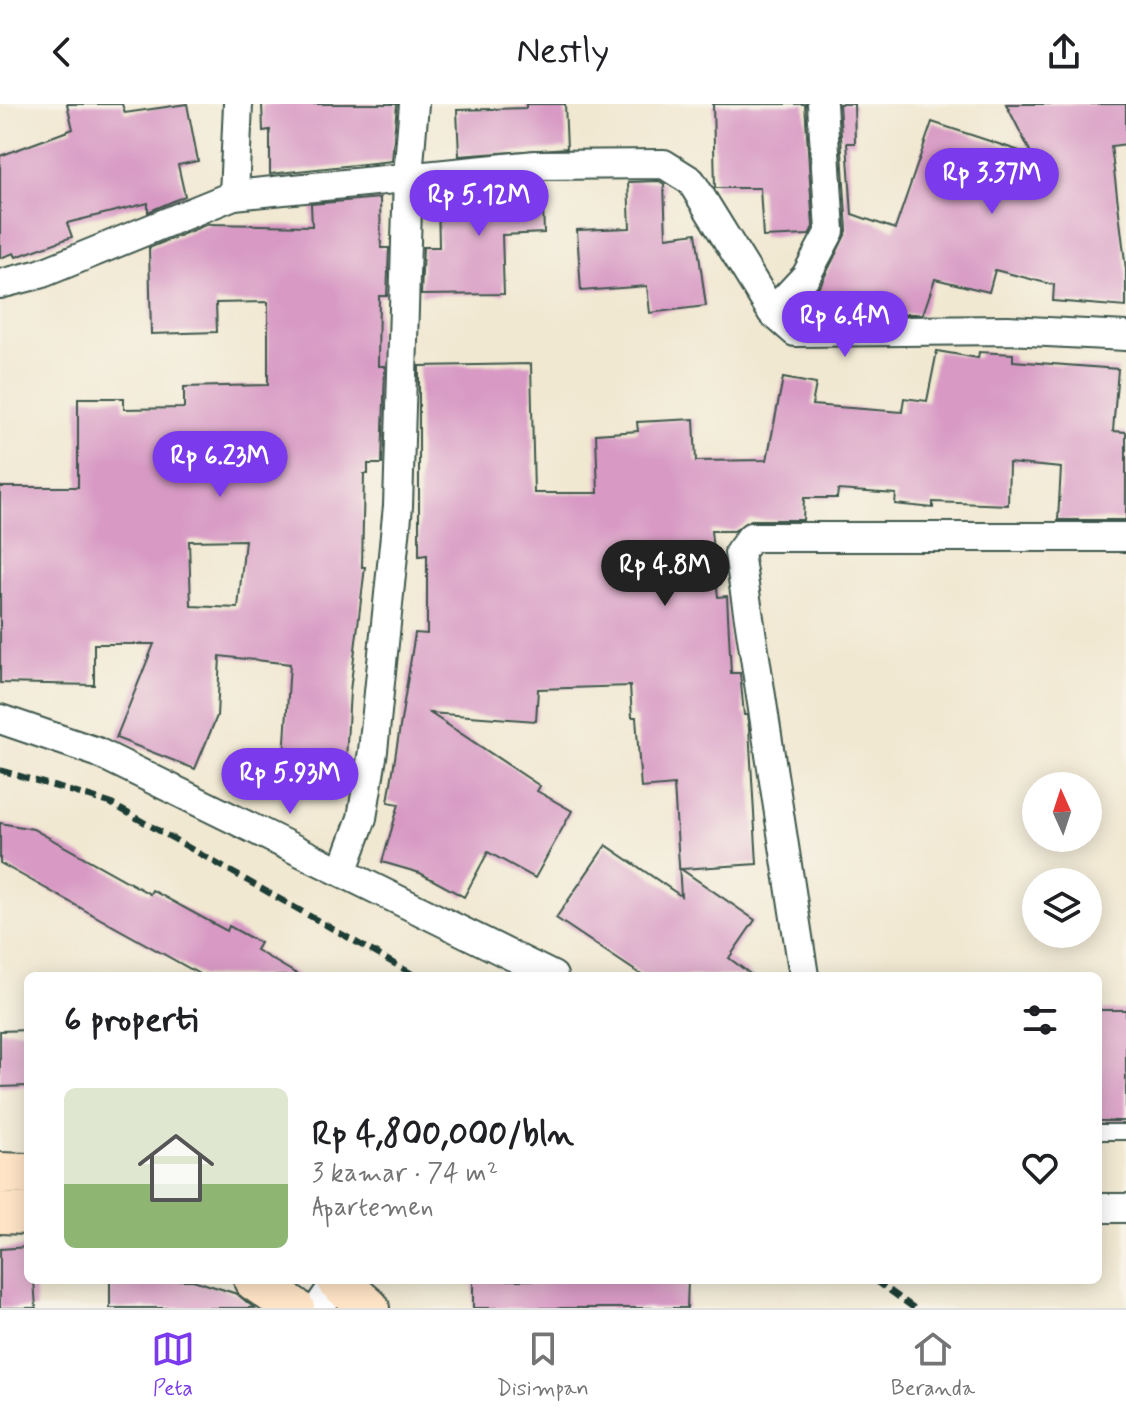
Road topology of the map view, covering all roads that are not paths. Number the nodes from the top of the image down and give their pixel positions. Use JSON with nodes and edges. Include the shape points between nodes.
{"nodes":[{"id":1,"x":238,"y":104,"type":"edge"},
{"id":2,"x":414,"y":104,"type":"edge"},
{"id":3,"x":822,"y":104,"type":"edge"},
{"id":4,"x":408,"y":176,"type":"junction"},
{"id":5,"x":234,"y":195,"type":"junction"},
{"id":6,"x":0,"y":284,"type":"edge"},
{"id":7,"x":772,"y":312,"type":"junction"},
{"id":8,"x":1126,"y":336,"type":"edge"},
{"id":9,"x":1126,"y":537,"type":"edge"},
{"id":10,"x":0,"y":719,"type":"edge"},
{"id":11,"x":342,"y":872,"type":"junction"},
{"id":12,"x":545,"y":972,"type":"edge"},
{"id":13,"x":803,"y":972,"type":"edge"},
{"id":14,"x":1102,"y":1132,"type":"edge"},
{"id":15,"x":1126,"y":1132,"type":"edge"},
{"id":16,"x":0,"y":1173,"type":"edge"},
{"id":17,"x":24,"y":1174,"type":"edge"},
{"id":18,"x":1102,"y":1208,"type":"edge"},
{"id":19,"x":1126,"y":1208,"type":"edge"},
{"id":20,"x":0,"y":1213,"type":"edge"},
{"id":21,"x":24,"y":1214,"type":"edge"},
{"id":22,"x":260,"y":1284,"type":"edge"},
{"id":23,"x":334,"y":1284,"type":"edge"},
{"id":24,"x":342,"y":1284,"type":"edge"},
{"id":25,"x":294,"y":1308,"type":"edge"},
{"id":26,"x":318,"y":1308,"type":"edge"},
{"id":27,"x":369,"y":1308,"type":"edge"}],
"edges":[{"from":1,"to":5,"type":"street"},
{"from":2,"to":4,"type":"street"},
{"from":3,"to":7,"type":"street","via":[[830,231],[806,276]]},
{"from":4,"to":5,"type":"street"},
{"from":4,"to":7,"type":"street","via":[[536,165],[664,164],[691,181]]},
{"from":4,"to":11,"type":"street","via":[[398,506],[373,751],[362,818]]},
{"from":5,"to":6,"type":"street","via":[[40,274]]},
{"from":7,"to":8,"type":"street","via":[[795,332],[1008,330]]},
{"from":9,"to":13,"type":"street","via":[[751,537],[743,544],[739,553]]},
{"from":10,"to":11,"type":"street","via":[[97,752]]},
{"from":11,"to":12,"type":"street"},
{"from":14,"to":15,"type":"lane"},
{"from":16,"to":17,"type":"main road"},
{"from":18,"to":19,"type":"street"},
{"from":20,"to":21,"type":"main road"},
{"from":22,"to":25,"type":"main road"},
{"from":23,"to":26,"type":"street"},
{"from":24,"to":27,"type":"main road"}]}
